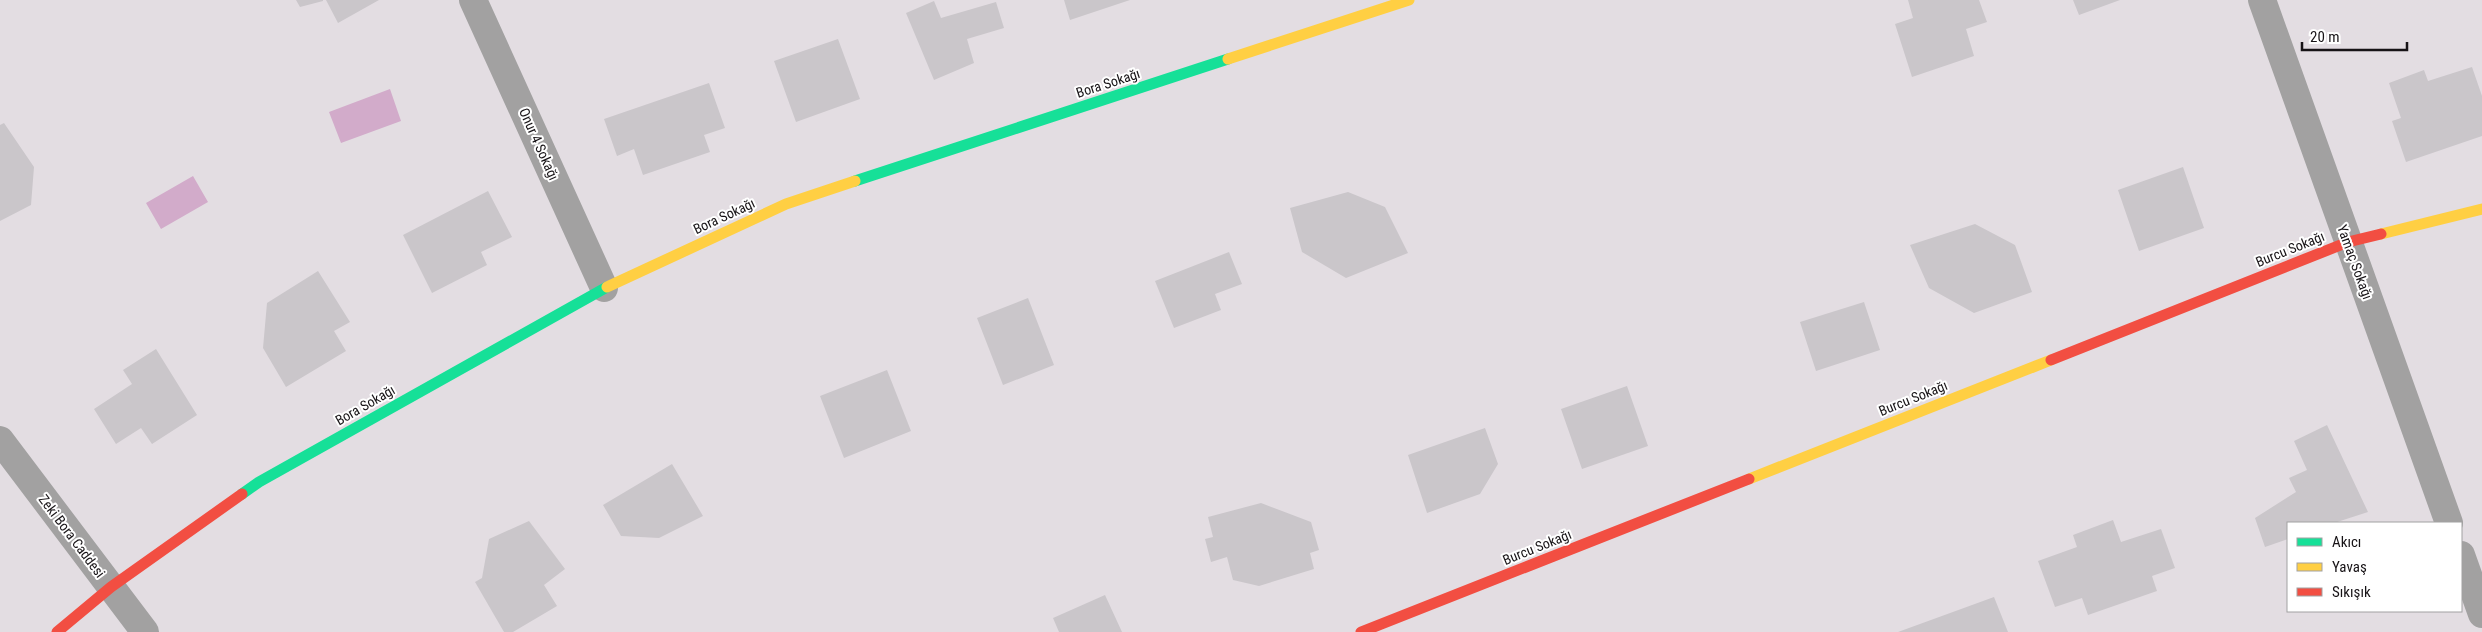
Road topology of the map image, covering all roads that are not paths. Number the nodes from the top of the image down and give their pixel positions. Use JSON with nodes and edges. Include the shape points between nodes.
{"nodes":[{"id":1,"x":473,"y":0,"type":"edge"},
{"id":2,"x":1410,"y":0,"type":"edge"},
{"id":3,"x":2262,"y":0,"type":"edge"},
{"id":4,"x":2482,"y":209,"type":"edge"},
{"id":5,"x":2348,"y":242,"type":"junction"},
{"id":6,"x":604,"y":288,"type":"junction"},
{"id":7,"x":0,"y":440,"type":"edge"},
{"id":8,"x":2449,"y":522,"type":"edge"},
{"id":9,"x":2462,"y":558,"type":"edge"},
{"id":10,"x":111,"y":587,"type":"junction"},
{"id":11,"x":2482,"y":614,"type":"edge"},
{"id":12,"x":57,"y":632,"type":"edge"},
{"id":13,"x":145,"y":632,"type":"edge"},
{"id":14,"x":1361,"y":632,"type":"edge"}],
"edges":[{"from":1,"to":6,"type":"street","name":"Onur 4 Sokağı"},
{"from":2,"to":6,"type":"street","name":"Bora Sokağı","via":[[786,204]]},
{"from":3,"to":5,"type":"street","name":"Yamaç Sokağı"},
{"from":4,"to":5,"type":"street","name":"Burcu Sokağı"},
{"from":5,"to":8,"type":"street","name":"Yamaç Sokağı"},
{"from":5,"to":14,"type":"street","name":"Burcu Sokağı"},
{"from":6,"to":10,"type":"street","name":"Bora Sokağı","via":[[260,482]]},
{"from":7,"to":10,"type":"street","name":"Zeki Bora Caddesi"},
{"from":9,"to":11,"type":"street"},
{"from":10,"to":12,"type":"street","name":"Bora Sokağı"},
{"from":10,"to":13,"type":"street","name":"Zeki Bora Caddesi"}]}
